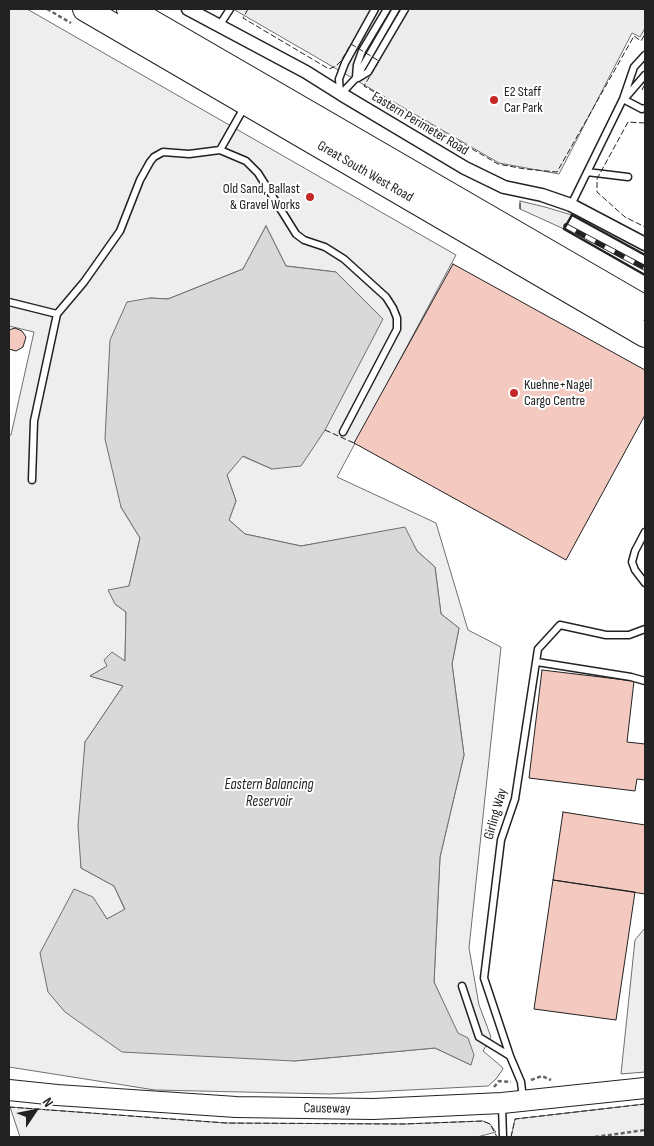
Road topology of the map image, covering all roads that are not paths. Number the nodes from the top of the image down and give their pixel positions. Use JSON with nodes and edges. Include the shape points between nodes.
{"nodes":[{"id":1,"x":85,"y":9,"type":"edge"},
{"id":2,"x":129,"y":9,"type":"edge"},
{"id":3,"x":188,"y":9,"type":"edge"},
{"id":4,"x":230,"y":9,"type":"edge"},
{"id":5,"x":375,"y":9,"type":"edge"},
{"id":6,"x":387,"y":9,"type":"edge"},
{"id":7,"x":396,"y":9,"type":"edge"},
{"id":8,"x":405,"y":9,"type":"edge"},
{"id":9,"x":219,"y":26,"type":"junction"},
{"id":10,"x":645,"y":55,"type":"edge"},
{"id":11,"x":645,"y":75,"type":"edge"},
{"id":12,"x":356,"y":78,"type":"junction"},
{"id":13,"x":341,"y":94,"type":"junction"},
{"id":14,"x":623,"y":99,"type":"junction"},
{"id":15,"x":247,"y":103,"type":"junction"},
{"id":16,"x":645,"y":108,"type":"edge"},
{"id":17,"x":220,"y":150,"type":"junction"},
{"id":18,"x":587,"y":172,"type":"junction"},
{"id":19,"x":628,"y":177,"type":"dead end"},
{"id":20,"x":571,"y":204,"type":"junction"},
{"id":21,"x":645,"y":244,"type":"edge"},
{"id":22,"x":9,"y":302,"type":"edge"},
{"id":23,"x":645,"y":308,"type":"edge"},
{"id":24,"x":57,"y":314,"type":"junction"},
{"id":25,"x":645,"y":335,"type":"edge"},
{"id":26,"x":343,"y":432,"type":"dead end"},
{"id":27,"x":32,"y":480,"type":"dead end"},
{"id":28,"x":645,"y":532,"type":"edge"},
{"id":29,"x":645,"y":584,"type":"edge"},
{"id":30,"x":645,"y":629,"type":"edge"},
{"id":31,"x":537,"y":662,"type":"junction"},
{"id":32,"x":645,"y":681,"type":"edge"},
{"id":33,"x":462,"y":986,"type":"dead end"},
{"id":34,"x":510,"y":1056,"type":"junction"},
{"id":35,"x":645,"y":1088,"type":"edge"},
{"id":36,"x":9,"y":1090,"type":"edge"},
{"id":37,"x":522,"y":1092,"type":"junction"},
{"id":38,"x":495,"y":1096,"type":"junction"},
{"id":39,"x":503,"y":1137,"type":"edge"}],
"edges":[{"from":1,"to":15,"type":"highway","name":"Great South West Road"},
{"from":2,"to":23,"type":"highway","name":"Great South West Road"},
{"from":3,"to":9,"type":"street","name":"Eastern Perimeter Road"},
{"from":4,"to":9,"type":"lane"},
{"from":5,"to":13,"type":"lane","via":[[345,63],[339,79]]},
{"from":6,"to":12,"type":"lane","via":[[362,51]]},
{"from":7,"to":12,"type":"lane"},
{"from":8,"to":12,"type":"lane","via":[[368,72]]},
{"from":9,"to":13,"type":"street","name":"Eastern Perimeter Road"},
{"from":10,"to":14,"type":"lane","via":[[634,67]]},
{"from":11,"to":14,"type":"lane"},
{"from":12,"to":13,"type":"lane"},
{"from":13,"to":20,"type":"street","name":"Eastern Perimeter Road","via":[[465,168],[504,187]]},
{"from":14,"to":16,"type":"lane"},
{"from":14,"to":18,"type":"lane"},
{"from":15,"to":17,"type":"lane"},
{"from":15,"to":25,"type":"highway","name":"Great South West Road"},
{"from":17,"to":24,"type":"lane","via":[[189,154],[162,152],[154,156],[140,180],[120,231]]},
{"from":17,"to":26,"type":"lane","via":[[246,161],[258,173],[296,234],[344,259],[386,297],[393,308],[397,329]]},
{"from":18,"to":19,"type":"lane"},
{"from":18,"to":20,"type":"lane"},
{"from":20,"to":21,"type":"street","name":"Eastern Perimeter Road"},
{"from":22,"to":24,"type":"lane"},
{"from":24,"to":27,"type":"lane","via":[[34,421]]},
{"from":28,"to":29,"type":"lane","via":[[632,562]]},
{"from":30,"to":31,"type":"lane","name":"Girling Way","via":[[629,635],[606,635],[560,625],[538,649]]},
{"from":31,"to":32,"type":"lane"},
{"from":31,"to":34,"type":"lane","name":"Girling Way","via":[[515,799],[501,840],[484,978]]},
{"from":33,"to":34,"type":"lane","via":[[479,1037]]},
{"from":34,"to":37,"type":"lane","name":"Girling Way"},
{"from":35,"to":37,"type":"main road","name":"Causeway"},
{"from":36,"to":38,"type":"main road","name":"Causeway","via":[[236,1108],[372,1109]]},
{"from":37,"to":38,"type":"main road","name":"Causeway"},
{"from":38,"to":39,"type":"lane"}]}
